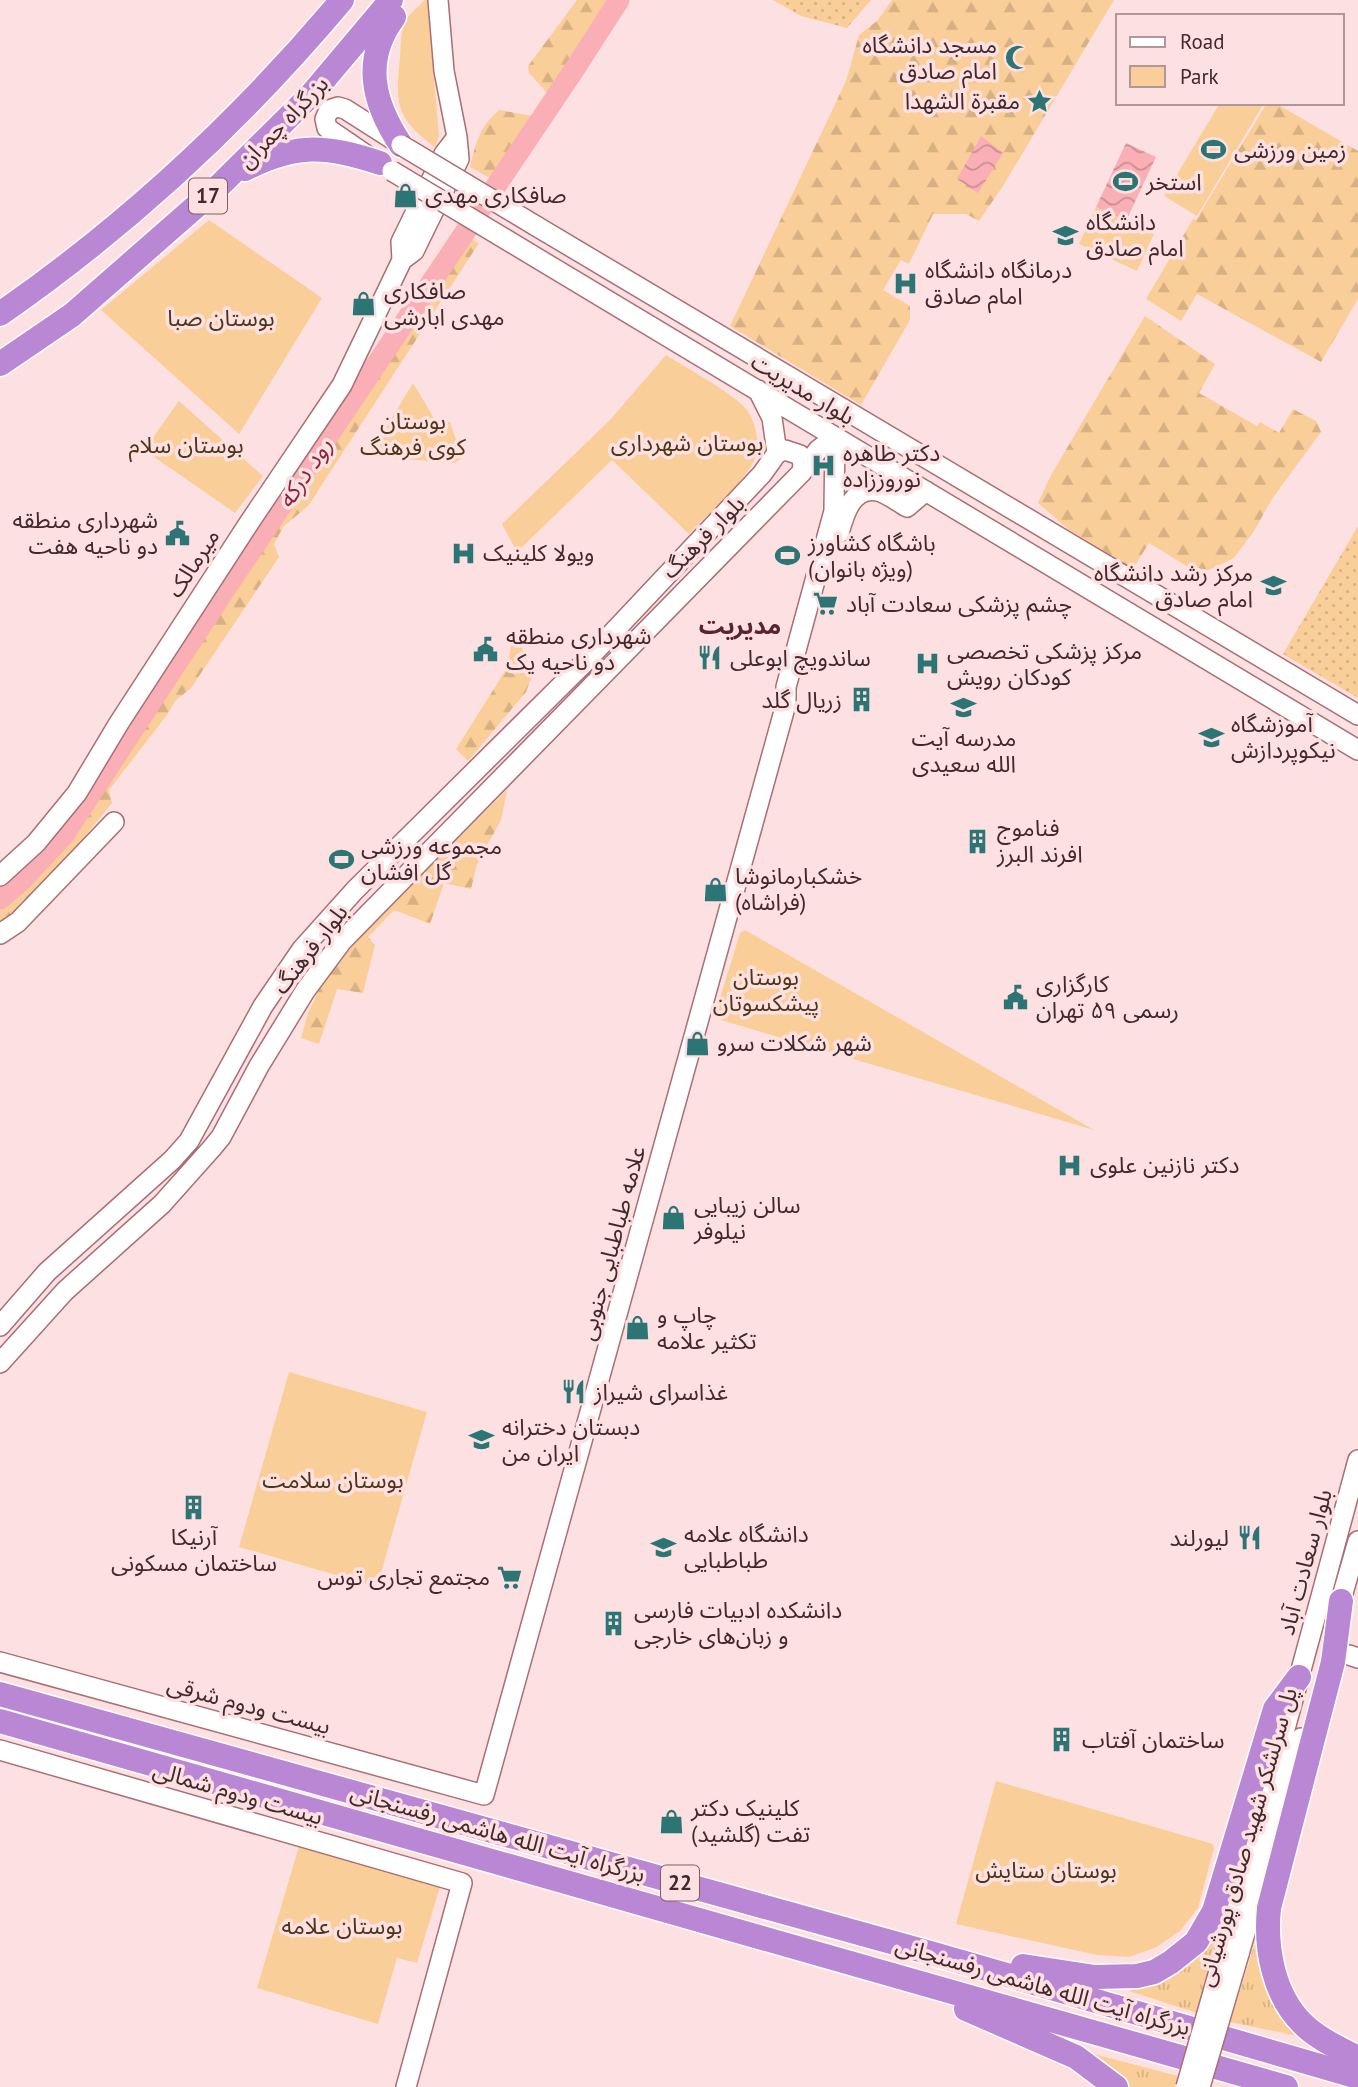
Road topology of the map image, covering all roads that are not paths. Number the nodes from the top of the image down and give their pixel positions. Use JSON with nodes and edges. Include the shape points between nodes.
{"nodes":[{"id":1,"x":342,"y":0,"type":"edge"},
{"id":2,"x":391,"y":0,"type":"edge"},
{"id":3,"x":408,"y":0,"type":"edge"},
{"id":4,"x":438,"y":0,"type":"edge"},
{"id":5,"x":401,"y":145,"type":"junction"},
{"id":6,"x":386,"y":167,"type":"junction"},
{"id":7,"x":218,"y":187,"type":"junction"},
{"id":8,"x":0,"y":314,"type":"edge"},
{"id":9,"x":0,"y":365,"type":"edge"},
{"id":10,"x":758,"y":390,"type":"junction"},
{"id":11,"x":835,"y":436,"type":"junction"},
{"id":12,"x":777,"y":453,"type":"junction"},
{"id":13,"x":802,"y":472,"type":"junction"},
{"id":14,"x":926,"y":491,"type":"junction"},
{"id":15,"x":834,"y":511,"type":"junction"},
{"id":16,"x":1135,"y":583,"type":"junction"},
{"id":17,"x":1121,"y":608,"type":"junction"},
{"id":18,"x":786,"y":704,"type":"junction"},
{"id":19,"x":1358,"y":715,"type":"edge"},
{"id":20,"x":1358,"y":750,"type":"edge"},
{"id":21,"x":114,"y":822,"type":"dead end"},
{"id":22,"x":0,"y":876,"type":"edge"},
{"id":23,"x":0,"y":934,"type":"edge"},
{"id":24,"x":0,"y":1326,"type":"edge"},
{"id":25,"x":0,"y":1363,"type":"edge"},
{"id":26,"x":1358,"y":1460,"type":"edge"},
{"id":27,"x":1358,"y":1541,"type":"edge"},
{"id":28,"x":1341,"y":1601,"type":"junction"},
{"id":29,"x":0,"y":1662,"type":"edge"},
{"id":30,"x":1299,"y":1677,"type":"junction"},
{"id":31,"x":0,"y":1694,"type":"edge"},
{"id":32,"x":0,"y":1721,"type":"edge"},
{"id":33,"x":0,"y":1750,"type":"edge"},
{"id":34,"x":484,"y":1795,"type":"joint"},
{"id":35,"x":1232,"y":1952,"type":"junction"},
{"id":36,"x":934,"y":1954,"type":"junction"},
{"id":37,"x":889,"y":1974,"type":"junction"},
{"id":38,"x":1358,"y":2058,"type":"edge"},
{"id":39,"x":1358,"y":2077,"type":"edge"},
{"id":40,"x":406,"y":2087,"type":"edge"},
{"id":41,"x":1116,"y":2087,"type":"edge"},
{"id":42,"x":1186,"y":2087,"type":"edge"},
{"id":43,"x":1200,"y":2087,"type":"edge"},
{"id":44,"x":1286,"y":2087,"type":"edge"}],
"edges":[{"from":1,"to":8,"type":"highway","name":"بزرگراه چمران","number":"17","via":[[278,74],[160,189]]},
{"from":2,"to":7,"type":"highway","name":"بزرگراه چمران","number":"17","via":[[312,95]]},
{"from":3,"to":5,"type":"highway","via":[[386,28],[376,49],[374,69],[377,98]]},
{"from":4,"to":22,"type":"main road","name":"میرمالک","via":[[459,159],[414,251],[402,260],[342,385],[77,793],[36,843]]},
{"from":5,"to":6,"type":"main road","name":"بلوار مدیریت","via":[[346,110],[336,107],[327,113],[325,125],[332,132]]},
{"from":5,"to":16,"type":"main road","name":"بلوار مدیریت","bridge":true},
{"from":6,"to":7,"type":"highway","via":[[348,152],[300,150],[279,153]]},
{"from":6,"to":10,"type":"main road","name":"بلوار مدیریت","bridge":true},
{"from":7,"to":9,"type":"highway","name":"بزرگراه چمران","number":"17","via":[[72,316]]},
{"from":10,"to":11,"type":"main road","name":"بلوار مدیریت"},
{"from":10,"to":12,"type":"main road","via":[[772,418]]},
{"from":11,"to":13,"type":"main road","name":"بلوار فرهنگ"},
{"from":11,"to":14,"type":"main road","name":"بلوار مدیریت"},
{"from":11,"to":15,"type":"main road","name":"علامه طباطبایی جنوبی"},
{"from":12,"to":13,"type":"main road","via":[[785,450],[800,455]]},
{"from":12,"to":24,"type":"main road","name":"بلوار فرهنگ","via":[[735,505],[595,652],[365,880],[302,949],[263,1006],[189,1141],[47,1272]]},
{"from":13,"to":15,"type":"main road","via":[[824,479]]},
{"from":13,"to":25,"type":"main road","name":"بلوار فرهنگ","via":[[342,941],[305,991],[221,1137],[162,1204],[65,1291]]},
{"from":14,"to":17,"type":"main road","name":"بلوار مدیریت"},
{"from":14,"to":18,"type":"main road","name":"علامه طباطبایی جنوبی","via":[[907,507],[877,491],[863,492],[852,500],[795,692]]},
{"from":15,"to":18,"type":"main road","name":"علامه طباطبایی جنوبی","via":[[786,687]]},
{"from":16,"to":17,"type":"main road","via":[[1139,604]]},
{"from":16,"to":19,"type":"main road","name":"بلوار مدیریت"},
{"from":17,"to":20,"type":"main road","name":"بلوار مدیریت"},
{"from":18,"to":34,"type":"main road","name":"علامه طباطبایی جنوبی"},
{"from":21,"to":23,"type":"main road","via":[[18,922]]},
{"from":26,"to":30,"type":"main road","name":"بلوار سعادت آباد"},
{"from":27,"to":28,"type":"main road","name":"بلوار سعادت آباد"},
{"from":28,"to":35,"type":"main road","name":"پل سرلشکر شهید صادق پورشیانی"},
{"from":28,"to":38,"type":"highway","via":[[1333,1662],[1267,1924],[1274,1974],[1289,2007],[1318,2036]]},
{"from":29,"to":34,"type":"main road","name":"بیست ودوم شرقی"},
{"from":30,"to":35,"type":"main road","name":"پل سرلشکر شهید صادق پورشیانی"},
{"from":30,"to":36,"type":"highway","via":[[1275,1709],[1208,1926],[1186,1952],[1154,1972],[1111,1978]]},
{"from":31,"to":36,"type":"highway","name":"بزرگراه آیت الله هاشمی رفسنجانی","number":"22"},
{"from":32,"to":37,"type":"highway","name":"بزرگراه آیت الله هاشمی رفسنجانی","number":"22"},
{"from":33,"to":40,"type":"main road","name":"بیست ودوم شمالی","via":[[462,1883]]},
{"from":35,"to":42,"type":"main road","name":"پل سرلشکر شهید صادق پورشیانی","bridge":true},
{"from":35,"to":43,"type":"main road","name":"پل سرلشکر شهید صادق پورشیانی","bridge":true},
{"from":36,"to":39,"type":"highway","name":"بزرگراه آیت الله هاشمی رفسنجانی","number":"22"},
{"from":37,"to":41,"type":"highway","via":[[1076,2057]]},
{"from":37,"to":44,"type":"highway","name":"بزرگراه آیت الله هاشمی رفسنجانی","number":"22"}]}
